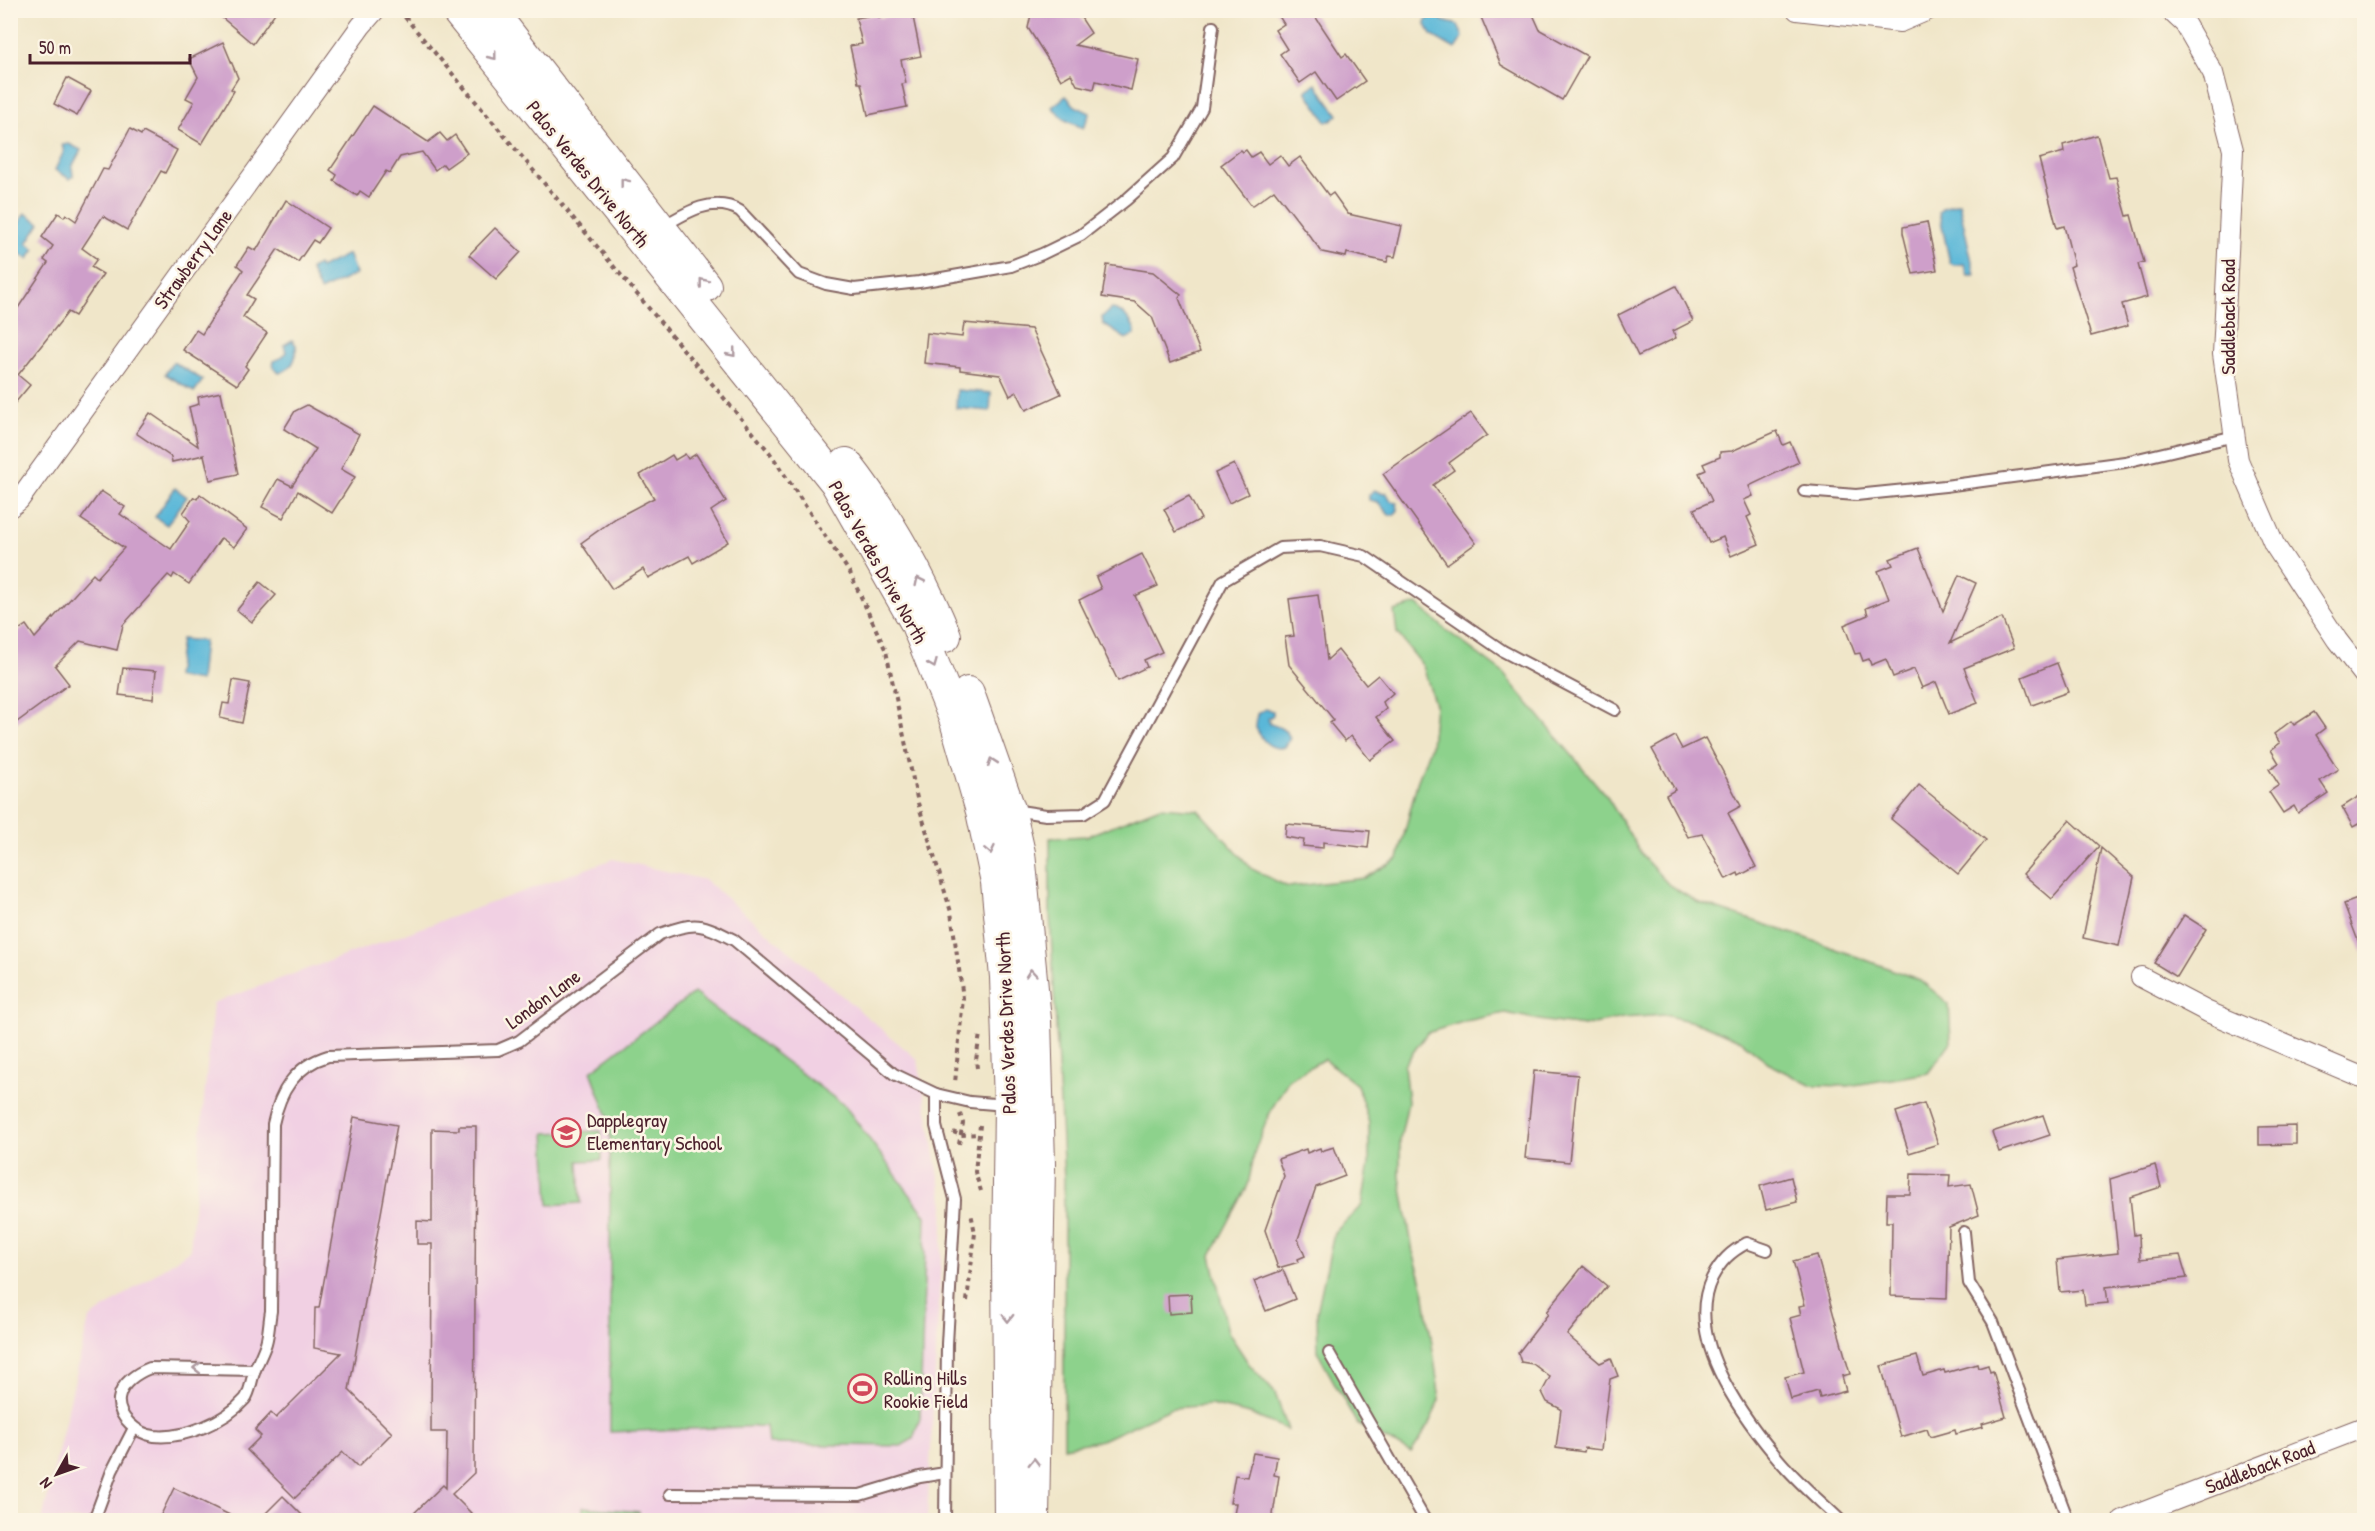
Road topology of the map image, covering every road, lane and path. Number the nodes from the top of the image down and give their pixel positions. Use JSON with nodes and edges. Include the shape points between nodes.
{"nodes":[{"id":1,"x":375,"y":10,"type":"edge"},
{"id":2,"x":399,"y":10,"type":"edge"},
{"id":3,"x":426,"y":10,"type":"edge"},
{"id":4,"x":490,"y":10,"type":"edge"},
{"id":5,"x":1797,"y":10,"type":"edge"},
{"id":6,"x":1928,"y":10,"type":"edge"},
{"id":7,"x":2170,"y":10,"type":"edge"},
{"id":8,"x":445,"y":15,"type":"edge"},
{"id":9,"x":1213,"y":27,"type":"dead end"},
{"id":10,"x":651,"y":235,"type":"junction"},
{"id":11,"x":2235,"y":436,"type":"junction"},
{"id":12,"x":1804,"y":491,"type":"dead end"},
{"id":13,"x":10,"y":507,"type":"edge"},
{"id":14,"x":2364,"y":675,"type":"edge"},
{"id":15,"x":1615,"y":710,"type":"dead end"},
{"id":16,"x":995,"y":810,"type":"junction"},
{"id":17,"x":2141,"y":977,"type":"dead end"},
{"id":18,"x":1035,"y":1020,"type":"junction"},
{"id":19,"x":981,"y":1025,"type":"dead end"},
{"id":20,"x":977,"y":1068,"type":"dead end"},
{"id":21,"x":2364,"y":1077,"type":"edge"},
{"id":22,"x":936,"y":1094,"type":"junction"},
{"id":23,"x":954,"y":1098,"type":"junction"},
{"id":24,"x":1010,"y":1105,"type":"junction"},
{"id":25,"x":947,"y":1129,"type":"dead end"},
{"id":26,"x":979,"y":1134,"type":"dead end"},
{"id":27,"x":1964,"y":1232,"type":"dead end"},
{"id":28,"x":1767,"y":1250,"type":"dead end"},
{"id":29,"x":1035,"y":1306,"type":"junction"},
{"id":30,"x":1329,"y":1353,"type":"dead end"},
{"id":31,"x":255,"y":1370,"type":"junction"},
{"id":32,"x":134,"y":1428,"type":"junction"},
{"id":33,"x":2364,"y":1428,"type":"edge"},
{"id":34,"x":945,"y":1473,"type":"junction"},
{"id":35,"x":670,"y":1494,"type":"dead end"},
{"id":36,"x":94,"y":1521,"type":"edge"},
{"id":37,"x":945,"y":1521,"type":"edge"},
{"id":38,"x":1010,"y":1521,"type":"edge"},
{"id":39,"x":1033,"y":1521,"type":"edge"},
{"id":40,"x":1425,"y":1521,"type":"edge"},
{"id":41,"x":1840,"y":1521,"type":"edge"},
{"id":42,"x":2067,"y":1521,"type":"edge"},
{"id":43,"x":2123,"y":1521,"type":"edge"}],
"edges":[{"from":1,"to":13,"type":"street","name":"Strawberry Lane","via":[[19,500]]},
{"from":2,"to":23,"type":"path","via":[[770,453],[850,573],[886,651],[918,803],[951,912],[963,998]]},
{"from":3,"to":8,"type":"path"},
{"from":10,"to":4,"type":"main road","name":"Palos Verdes Drive North","one_way":true},
{"from":5,"to":6,"type":"street","via":[[1900,22]]},
{"from":7,"to":11,"type":"street","name":"Saddleback Road","via":[[2185,24],[2213,73],[2233,150],[2223,354]]},
{"from":8,"to":10,"type":"main road","name":"Palos Verdes Drive North","one_way":true},
{"from":9,"to":10,"type":"lane","via":[[1202,108],[1173,158],[1081,235],[1011,266],[854,289],[799,274],[732,206],[700,206]]},
{"from":10,"to":16,"type":"main road","name":"Palos Verdes Drive North","via":[[850,469],[879,512],[917,576],[975,710]]},
{"from":11,"to":12,"type":"lane","via":[[2125,462],[1944,486],[1856,495]]},
{"from":11,"to":14,"type":"street","name":"Saddleback Road","via":[[2238,460],[2274,544]]},
{"from":15,"to":16,"type":"lane","via":[[1503,651],[1364,556],[1320,546],[1280,548],[1222,581],[1105,800],[1083,814]]},
{"from":18,"to":16,"type":"main road","name":"Palos Verdes Drive North","one_way":true,"via":[[1020,861]]},
{"from":16,"to":24,"type":"main road","name":"Palos Verdes Drive North","one_way":true},
{"from":17,"to":21,"type":"street","via":[[2208,1012]]},
{"from":18,"to":24,"type":"main road"},
{"from":18,"to":29,"type":"main road","name":"Palos Verdes Drive North","via":[[1039,1164]]},
{"from":19,"to":20,"type":"path"},
{"from":22,"to":23,"type":"lane","name":"London Lane"},
{"from":22,"to":31,"type":"lane","name":"London Lane","via":[[894,1074],[734,940],[705,926],[686,924],[660,934],[519,1041],[498,1050],[328,1056],[312,1061],[285,1091],[273,1124],[271,1311],[267,1341]]},
{"from":22,"to":34,"type":"lane","via":[[936,1126],[955,1199]]},
{"from":23,"to":24,"type":"lane","name":"London Lane"},
{"from":24,"to":29,"type":"main road","via":[[1023,1138],[1022,1267]]},
{"from":24,"to":38,"type":"main road","name":"Palos Verdes Drive North","one_way":true},
{"from":25,"to":26,"type":"path","via":[[960,1135]]},
{"from":27,"to":42,"type":"lane","via":[[1969,1283],[1993,1322]]},
{"from":28,"to":41,"type":"lane","via":[[1747,1244],[1733,1250],[1720,1263],[1706,1292],[1704,1326],[1716,1368],[1741,1408],[1775,1455]]},
{"from":39,"to":29,"type":"main road","name":"Palos Verdes Drive North","one_way":true},
{"from":30,"to":40,"type":"lane"},
{"from":31,"to":32,"type":"lane","name":"London Lane","via":[[246,1397],[209,1424],[192,1432],[154,1436]]},
{"from":31,"to":32,"type":"lane","one_way":true,"via":[[168,1366],[138,1372],[119,1400],[122,1412]]},
{"from":32,"to":36,"type":"lane","via":[[112,1471]]},
{"from":33,"to":43,"type":"street","name":"Saddleback Road"},
{"from":34,"to":35,"type":"lane","via":[[860,1495]]},
{"from":34,"to":37,"type":"lane"}]}
